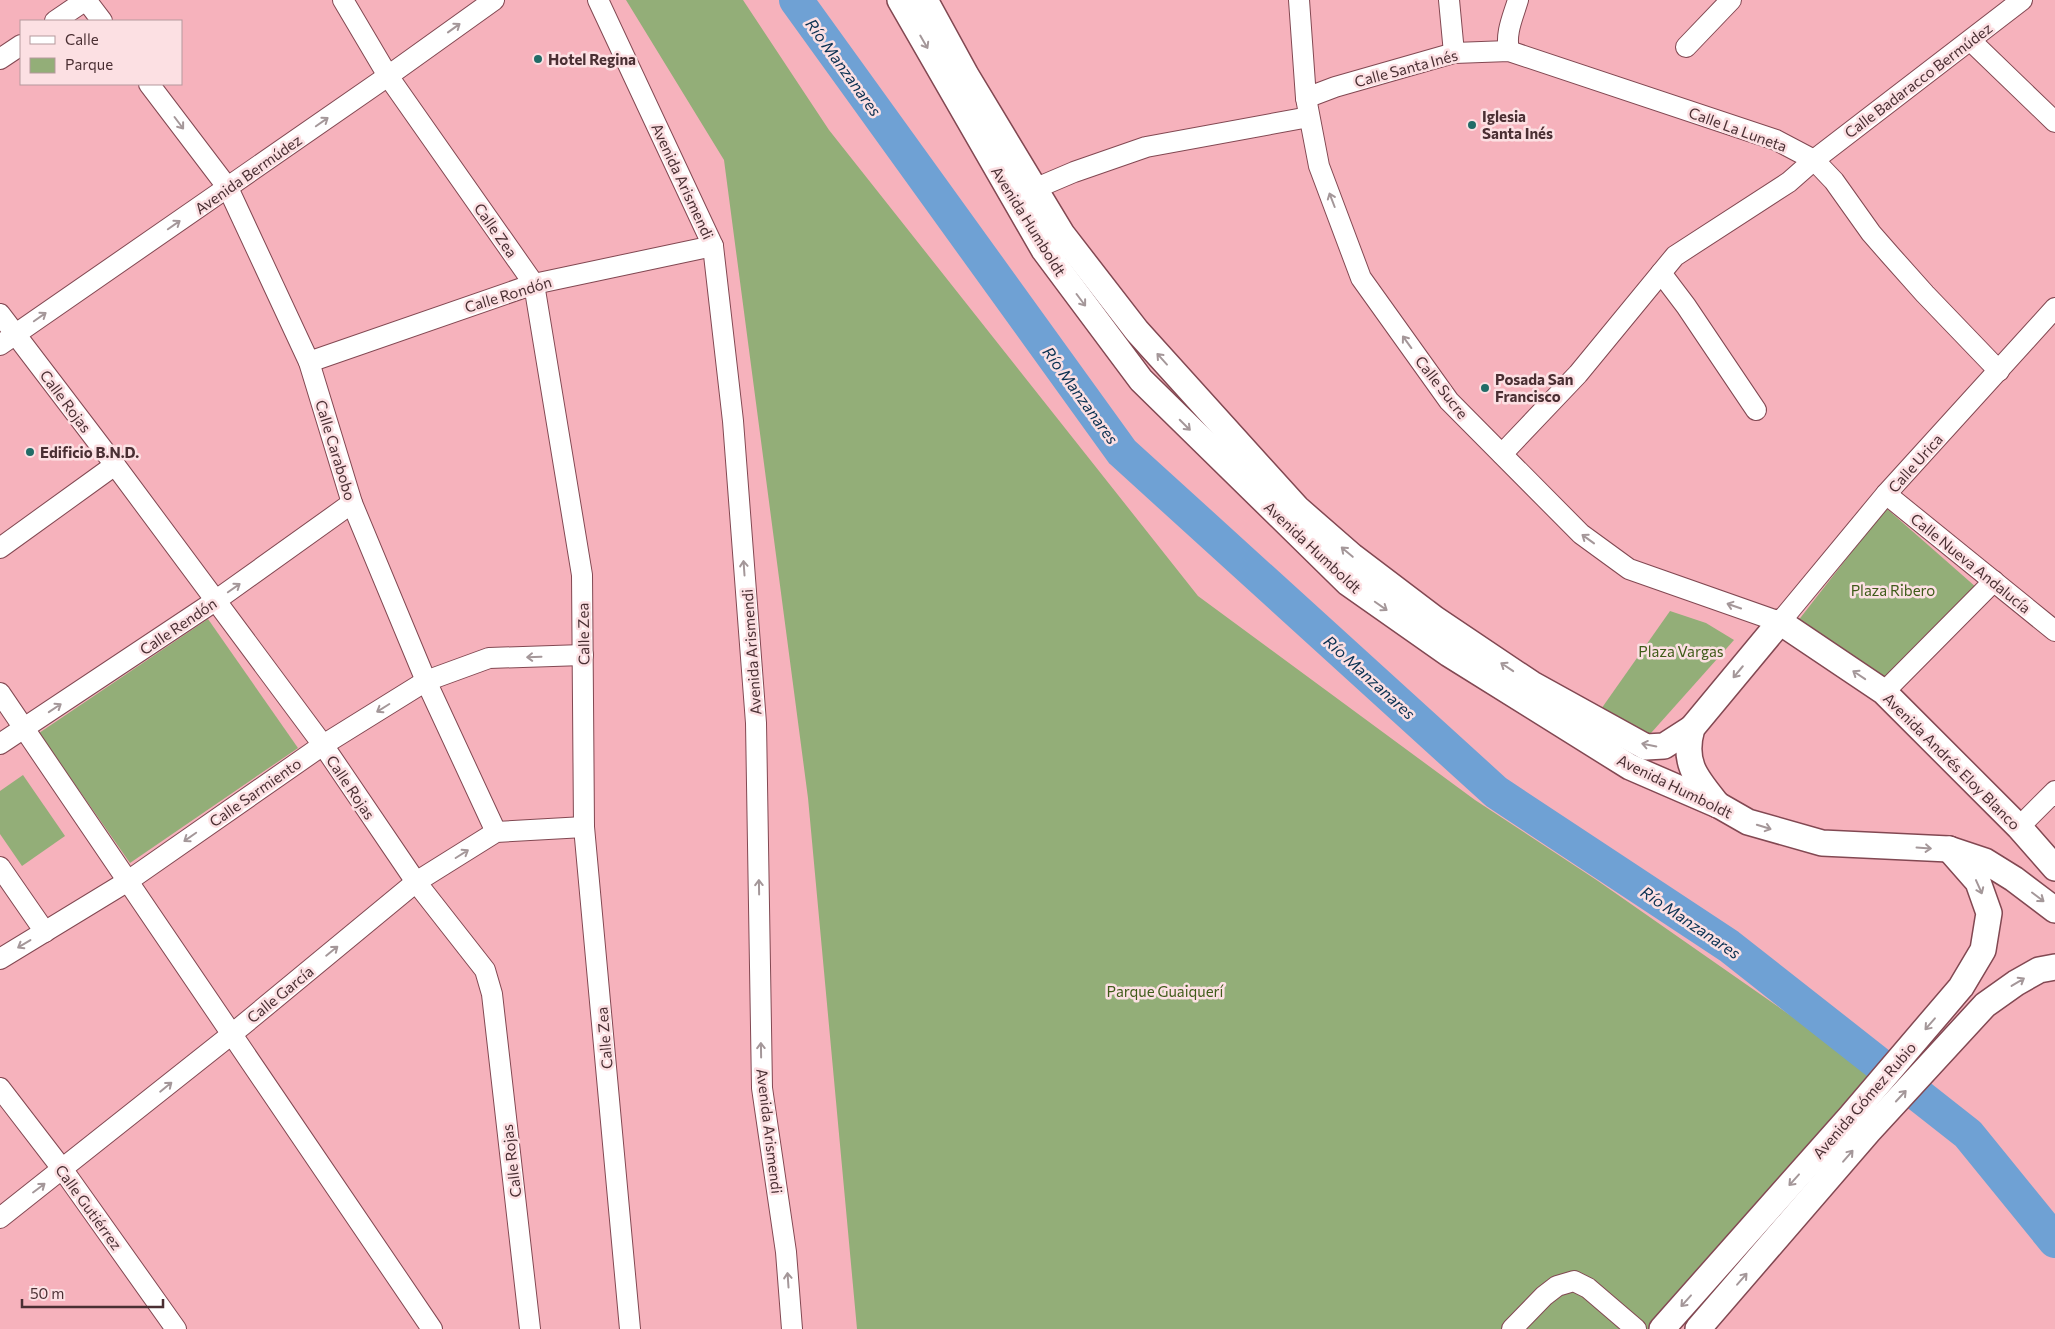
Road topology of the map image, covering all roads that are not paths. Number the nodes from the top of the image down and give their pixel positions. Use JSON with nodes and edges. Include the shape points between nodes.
{"nodes":[{"id":1,"x":86,"y":0,"type":"edge"},
{"id":2,"x":343,"y":0,"type":"edge"},
{"id":3,"x":494,"y":0,"type":"edge"},
{"id":4,"x":598,"y":0,"type":"edge"},
{"id":5,"x":900,"y":0,"type":"edge"},
{"id":6,"x":925,"y":0,"type":"edge"},
{"id":7,"x":1299,"y":0,"type":"edge"},
{"id":8,"x":1449,"y":0,"type":"edge"},
{"id":9,"x":1518,"y":0,"type":"edge"},
{"id":10,"x":1731,"y":0,"type":"edge"},
{"id":11,"x":2022,"y":0,"type":"edge"},
{"id":12,"x":56,"y":20,"type":"edge"},
{"id":13,"x":101,"y":20,"type":"edge"},
{"id":14,"x":1971,"y":41,"type":"junction"},
{"id":15,"x":20,"y":46,"type":"edge"},
{"id":16,"x":1686,"y":46,"type":"dead end"},
{"id":17,"x":1509,"y":50,"type":"junction"},
{"id":18,"x":1454,"y":53,"type":"junction"},
{"id":19,"x":0,"y":60,"type":"edge"},
{"id":20,"x":388,"y":76,"type":"junction"},
{"id":21,"x":150,"y":85,"type":"edge"},
{"id":22,"x":1307,"y":108,"type":"junction"},
{"id":23,"x":2055,"y":122,"type":"edge"},
{"id":24,"x":1814,"y":160,"type":"junction"},
{"id":25,"x":228,"y":188,"type":"junction"},
{"id":26,"x":1034,"y":189,"type":"junction"},
{"id":27,"x":713,"y":246,"type":"junction"},
{"id":28,"x":1661,"y":273,"type":"junction"},
{"id":29,"x":534,"y":284,"type":"junction"},
{"id":30,"x":2055,"y":308,"type":"edge"},
{"id":31,"x":0,"y":314,"type":"edge"},
{"id":32,"x":7,"y":340,"type":"edge"},
{"id":33,"x":308,"y":362,"type":"junction"},
{"id":34,"x":1999,"y":370,"type":"junction"},
{"id":35,"x":1756,"y":410,"type":"dead end"},
{"id":36,"x":1502,"y":454,"type":"junction"},
{"id":37,"x":115,"y":465,"type":"junction"},
{"id":38,"x":1886,"y":494,"type":"junction"},
{"id":39,"x":352,"y":504,"type":"junction"},
{"id":40,"x":0,"y":548,"type":"edge"},
{"id":41,"x":1994,"y":581,"type":"junction"},
{"id":42,"x":215,"y":602,"type":"junction"},
{"id":43,"x":1780,"y":622,"type":"junction"},
{"id":44,"x":2055,"y":631,"type":"edge"},
{"id":45,"x":583,"y":655,"type":"junction"},
{"id":46,"x":426,"y":682,"type":"junction"},
{"id":47,"x":1884,"y":692,"type":"junction"},
{"id":48,"x":0,"y":693,"type":"edge"},
{"id":49,"x":1692,"y":728,"type":"junction"},
{"id":50,"x":24,"y":729,"type":"junction"},
{"id":51,"x":0,"y":744,"type":"edge"},
{"id":52,"x":323,"y":746,"type":"junction"},
{"id":53,"x":2055,"y":794,"type":"edge"},
{"id":54,"x":1720,"y":806,"type":"junction"},
{"id":55,"x":584,"y":827,"type":"junction"},
{"id":56,"x":2019,"y":827,"type":"junction"},
{"id":57,"x":496,"y":832,"type":"junction"},
{"id":58,"x":1949,"y":849,"type":"junction"},
{"id":59,"x":0,"y":868,"type":"edge"},
{"id":60,"x":2055,"y":868,"type":"edge"},
{"id":61,"x":128,"y":881,"type":"junction"},
{"id":62,"x":416,"y":882,"type":"junction"},
{"id":63,"x":2055,"y":910,"type":"edge"},
{"id":64,"x":45,"y":932,"type":"junction"},
{"id":65,"x":0,"y":959,"type":"edge"},
{"id":66,"x":2055,"y":967,"type":"edge"},
{"id":67,"x":232,"y":1034,"type":"junction"},
{"id":68,"x":0,"y":1088,"type":"edge"},
{"id":69,"x":1859,"y":1125,"type":"junction"},
{"id":70,"x":63,"y":1170,"type":"junction"},
{"id":71,"x":0,"y":1218,"type":"edge"},
{"id":72,"x":176,"y":1329,"type":"edge"},
{"id":73,"x":432,"y":1329,"type":"edge"},
{"id":74,"x":530,"y":1329,"type":"edge"},
{"id":75,"x":630,"y":1329,"type":"edge"},
{"id":76,"x":792,"y":1329,"type":"edge"},
{"id":77,"x":1512,"y":1329,"type":"edge"},
{"id":78,"x":1636,"y":1329,"type":"edge"},
{"id":79,"x":1662,"y":1329,"type":"edge"},
{"id":80,"x":1698,"y":1329,"type":"edge"}],
"edges":[{"from":1,"to":12,"type":"street"},
{"from":1,"to":13,"type":"street"},
{"from":2,"to":20,"type":"street","name":"Calle Zea"},
{"from":20,"to":3,"type":"street","name":"Avenida Bermúdez","one_way":true},
{"from":4,"to":27,"type":"street","name":"Avenida Arismendi"},
{"from":5,"to":54,"type":"main road","name":"Avenida Humboldt","one_way":true,"via":[[1044,250],[1140,380],[1201,440],[1356,588],[1449,654],[1630,767]]},
{"from":6,"to":26,"type":"main road","name":"Avenida Humboldt"},
{"from":7,"to":22,"type":"street","name":"Calle Sucre"},
{"from":8,"to":18,"type":"street"},
{"from":9,"to":17,"type":"street","via":[[1509,30]]},
{"from":10,"to":16,"type":"street"},
{"from":11,"to":14,"type":"street","name":"Calle Badaracco Bermúdez"},
{"from":14,"to":23,"type":"street"},
{"from":14,"to":24,"type":"street","name":"Calle Badaracco Bermúdez"},
{"from":15,"to":19,"type":"street"},
{"from":17,"to":18,"type":"street","name":"Calle Santa Inés"},
{"from":17,"to":24,"type":"street","name":"Calle La Luneta","via":[[1776,140]]},
{"from":18,"to":22,"type":"street","name":"Calle Santa Inés","via":[[1335,87]]},
{"from":25,"to":20,"type":"street","name":"Avenida Bermúdez","one_way":true},
{"from":20,"to":29,"type":"street","name":"Calle Zea"},
{"from":21,"to":25,"type":"street","name":"Calle Carabobo","one_way":true},
{"from":22,"to":26,"type":"street","name":"Calle Santa Inés","via":[[1146,147]]},
{"from":36,"to":22,"type":"street","name":"Calle Sucre","one_way":true,"via":[[1449,401],[1361,278],[1318,166]]},
{"from":24,"to":28,"type":"street","name":"Calle Badaracco Bermúdez","via":[[1788,182],[1675,256]]},
{"from":24,"to":34,"type":"street","name":"Calle La Luneta","via":[[1834,181],[1871,234]]},
{"from":32,"to":25,"type":"street","name":"Avenida Bermúdez","one_way":true},
{"from":25,"to":33,"type":"street","name":"Calle Carabobo"},
{"from":49,"to":26,"type":"main road","name":"Avenida Humboldt","one_way":true,"via":[[1664,746],[1646,747],[1532,684],[1435,619],[1352,556],[1297,508],[1137,331],[1062,234]]},
{"from":27,"to":29,"type":"street","name":"Calle Rondón"},
{"from":76,"to":27,"type":"street","name":"Avenida Arismendi","one_way":true,"via":[[786,1252],[762,1088],[756,723],[733,421]]},
{"from":28,"to":35,"type":"street"},
{"from":28,"to":36,"type":"street","name":"Calle Badaracco Bermúdez","via":[[1578,374]]},
{"from":29,"to":33,"type":"street","name":"Calle Rondón"},
{"from":29,"to":45,"type":"street","name":"Calle Zea","via":[[582,575]]},
{"from":30,"to":34,"type":"street","name":"Calle Urica"},
{"from":31,"to":32,"type":"street","name":"Calle Rojas"},
{"from":32,"to":37,"type":"street","name":"Calle Rojas"},
{"from":33,"to":39,"type":"street","name":"Calle Carabobo"},
{"from":34,"to":38,"type":"street","name":"Calle Urica"},
{"from":43,"to":36,"type":"street","name":"Calle Sucre","one_way":true,"via":[[1629,569],[1581,534]]},
{"from":37,"to":40,"type":"street"},
{"from":37,"to":42,"type":"street","name":"Calle Rojas"},
{"from":38,"to":41,"type":"street","name":"Calle Nueva Andalucía"},
{"from":38,"to":43,"type":"street","name":"Calle Urica"},
{"from":42,"to":39,"type":"street","name":"Calle Rendón","one_way":true},
{"from":39,"to":46,"type":"street","name":"Calle Carabobo"},
{"from":41,"to":44,"type":"street","name":"Calle Nueva Andalucía"},
{"from":41,"to":47,"type":"street"},
{"from":50,"to":42,"type":"street","name":"Calle Rendón","one_way":true},
{"from":42,"to":52,"type":"street","name":"Calle Rojas"},
{"from":47,"to":43,"type":"main road","name":"Avenida Andrés Eloy Blanco","one_way":true},
{"from":43,"to":49,"type":"main road","one_way":true},
{"from":45,"to":46,"type":"street","name":"Calle Sarmiento","one_way":true,"via":[[489,658]]},
{"from":45,"to":55,"type":"street","name":"Calle Zea"},
{"from":46,"to":52,"type":"street","name":"Calle Sarmiento","one_way":true},
{"from":46,"to":57,"type":"street","name":"Calle Carabobo"},
{"from":47,"to":56,"type":"main road","name":"Avenida Andrés Eloy Blanco"},
{"from":48,"to":50,"type":"street"},
{"from":49,"to":54,"type":"main road","via":[[1687,745],[1690,765],[1701,785]]},
{"from":50,"to":51,"type":"street","name":"Calle Rendón"},
{"from":50,"to":61,"type":"street"},
{"from":52,"to":61,"type":"street","name":"Calle Sarmiento","one_way":true},
{"from":52,"to":62,"type":"street","name":"Calle Rojas"},
{"from":53,"to":56,"type":"street"},
{"from":54,"to":58,"type":"main road","name":"Avenida Humboldt","one_way":true,"via":[[1748,822],[1822,843]]},
{"from":55,"to":57,"type":"street","name":"Calle García"},
{"from":55,"to":75,"type":"street","name":"Calle Zea"},
{"from":56,"to":60,"type":"main road","name":"Avenida Andrés Eloy Blanco"},
{"from":62,"to":57,"type":"street","name":"Calle García","one_way":true},
{"from":58,"to":63,"type":"main road","one_way":true,"via":[[1985,861]]},
{"from":58,"to":69,"type":"main road","name":"Avenida Gómez Rubio","one_way":true,"via":[[1978,882],[1989,913],[1983,950],[1961,987]]},
{"from":59,"to":64,"type":"street"},
{"from":61,"to":64,"type":"street","name":"Calle Sarmiento"},
{"from":61,"to":67,"type":"street"},
{"from":67,"to":62,"type":"street","name":"Calle García","one_way":true},
{"from":62,"to":74,"type":"street","name":"Calle Rojas","via":[[485,970],[492,994]]},
{"from":64,"to":65,"type":"street","name":"Calle Sarmiento","one_way":true},
{"from":69,"to":66,"type":"main road","name":"Avenida Gómez Rubio","one_way":true,"via":[[1985,1005],[2039,970]]},
{"from":70,"to":67,"type":"street","name":"Calle García","one_way":true},
{"from":67,"to":73,"type":"street"},
{"from":68,"to":70,"type":"street","name":"Calle Gutiérrez"},
{"from":69,"to":79,"type":"main road","name":"Avenida Gómez Rubio","one_way":true},
{"from":80,"to":69,"type":"main road","name":"Avenida Gómez Rubio","one_way":true},
{"from":71,"to":70,"type":"street","name":"Calle García","one_way":true},
{"from":70,"to":72,"type":"street","name":"Calle Gutiérrez"},
{"from":77,"to":78,"type":"street","via":[[1544,1296],[1557,1286],[1574,1281],[1588,1288]]}]}
